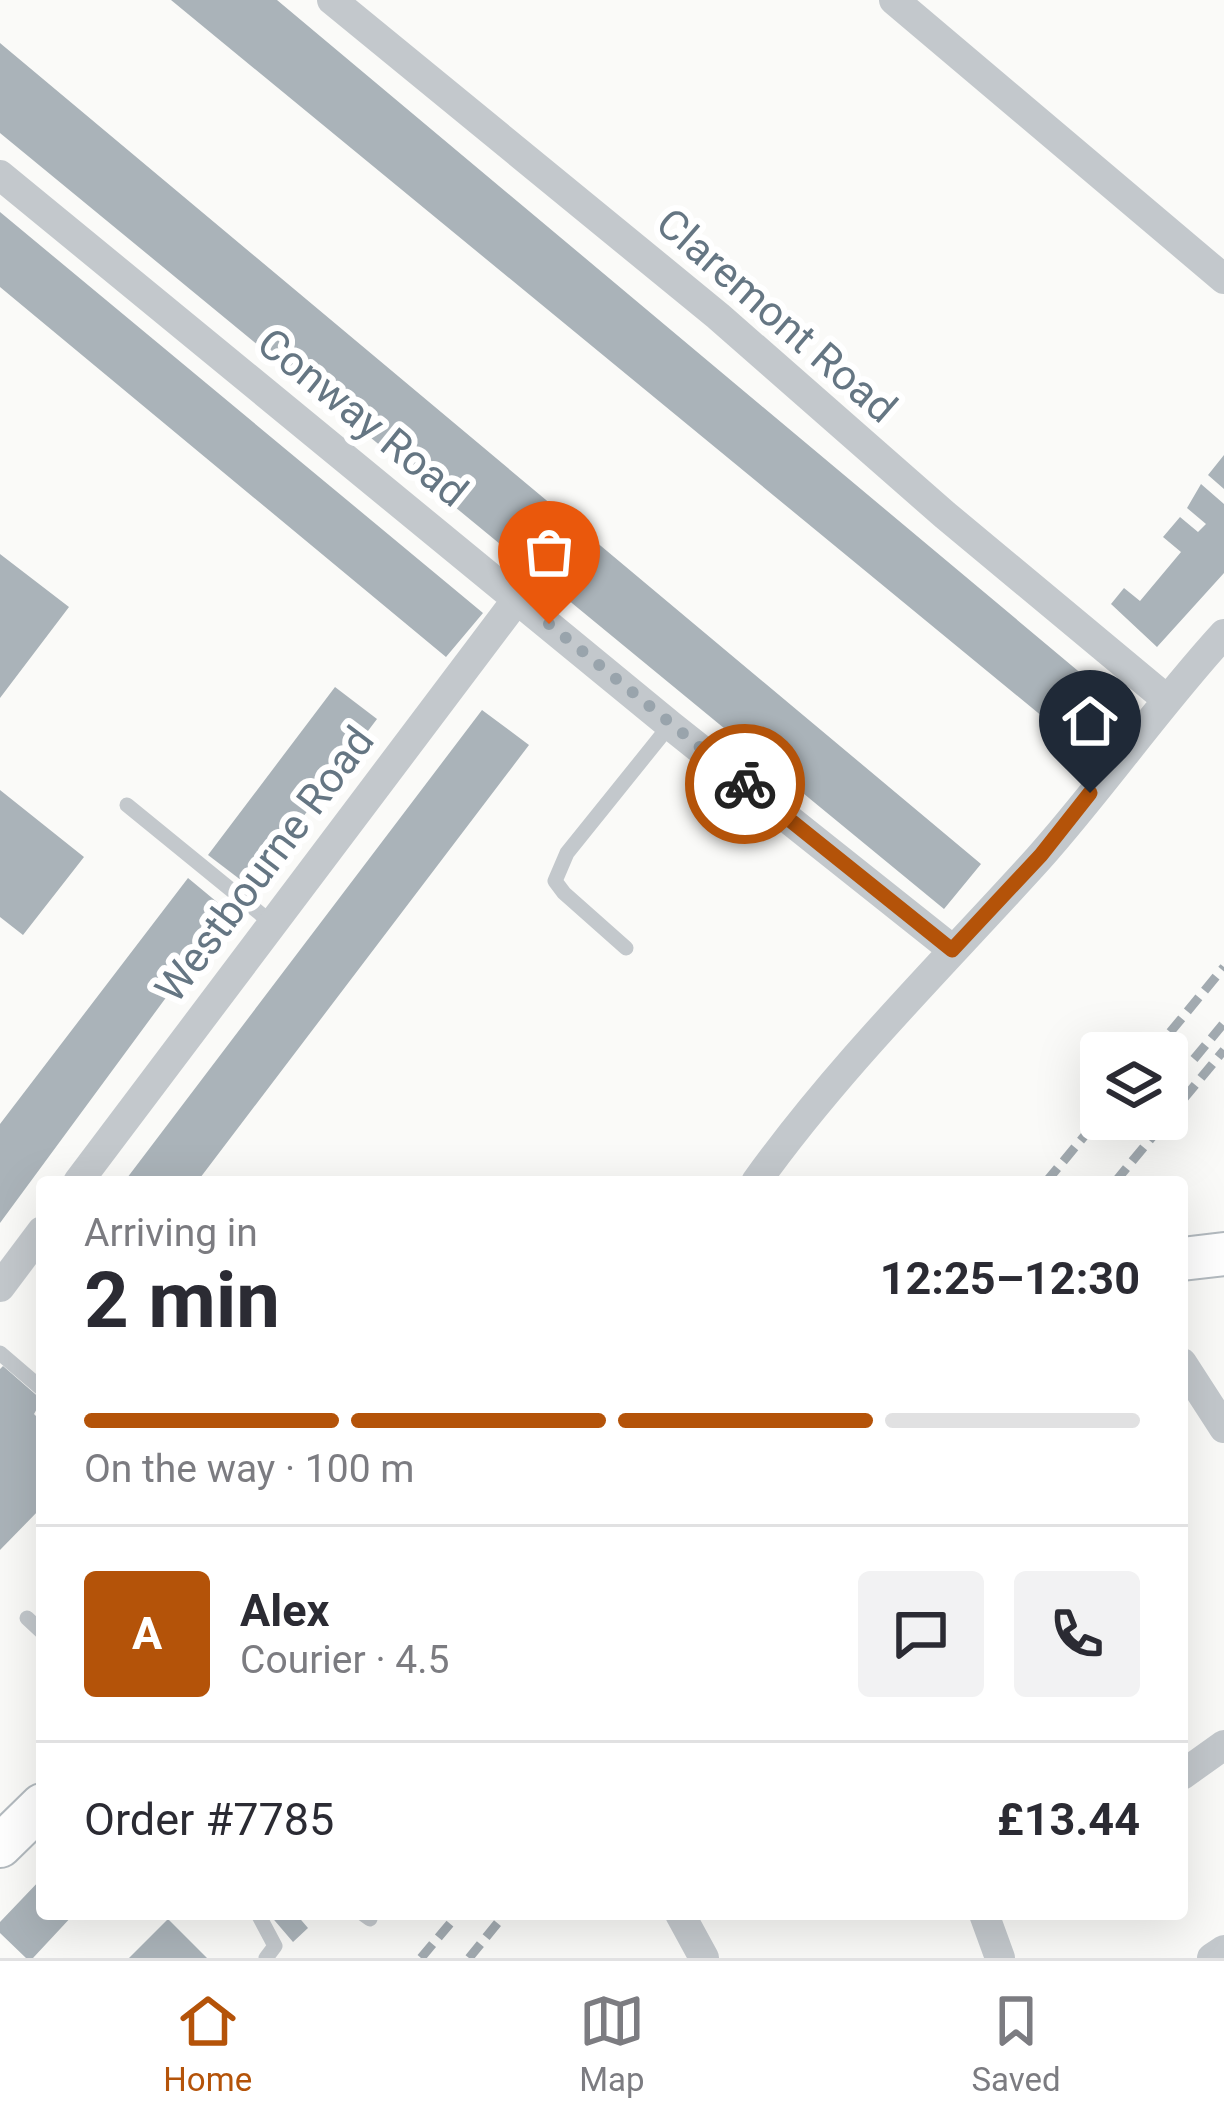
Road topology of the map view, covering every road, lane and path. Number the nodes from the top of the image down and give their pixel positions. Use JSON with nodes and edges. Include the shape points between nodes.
{"nodes":[{"id":1,"x":332,"y":0,"type":"edge"},
{"id":2,"x":894,"y":0,"type":"edge"},
{"id":3,"x":0,"y":176,"type":"edge"},
{"id":4,"x":1224,"y":279,"type":"edge"},
{"id":5,"x":518,"y":598,"type":"junction"},
{"id":6,"x":1224,"y":634,"type":"edge"},
{"id":7,"x":1165,"y":698,"type":"junction"},
{"id":8,"x":670,"y":725,"type":"junction"},
{"id":9,"x":127,"y":805,"type":"dead end"},
{"id":10,"x":273,"y":924,"type":"junction"},
{"id":11,"x":626,"y":948,"type":"dead end"},
{"id":12,"x":952,"y":950,"type":"junction"},
{"id":13,"x":84,"y":1176,"type":"edge"},
{"id":14,"x":761,"y":1176,"type":"edge"},
{"id":15,"x":36,"y":1239,"type":"edge"},
{"id":16,"x":1224,"y":1254,"type":"edge"},
{"id":17,"x":1188,"y":1258,"type":"edge"},
{"id":18,"x":0,"y":1288,"type":"edge"},
{"id":19,"x":0,"y":1353,"type":"edge"},
{"id":20,"x":1188,"y":1372,"type":"edge"},
{"id":21,"x":36,"y":1384,"type":"edge"},
{"id":22,"x":1224,"y":1428,"type":"edge"},
{"id":23,"x":27,"y":1618,"type":"dead end"},
{"id":24,"x":36,"y":1626,"type":"edge"},
{"id":25,"x":1224,"y":1745,"type":"edge"},
{"id":26,"x":1188,"y":1771,"type":"edge"},
{"id":27,"x":36,"y":1811,"type":"edge"},
{"id":28,"x":0,"y":1846,"type":"edge"},
{"id":29,"x":261,"y":1920,"type":"edge"},
{"id":30,"x":683,"y":1920,"type":"edge"},
{"id":31,"x":986,"y":1920,"type":"edge"},
{"id":32,"x":1224,"y":1950,"type":"edge"},
{"id":33,"x":266,"y":1958,"type":"edge"},
{"id":34,"x":704,"y":1958,"type":"edge"},
{"id":35,"x":1000,"y":1958,"type":"edge"},
{"id":36,"x":1212,"y":1958,"type":"edge"}],
"edges":[{"from":1,"to":7,"type":"street","name":"Claremont Road"},
{"from":2,"to":4,"type":"street"},
{"from":3,"to":5,"type":"street","name":"Conway Road"},
{"from":5,"to":8,"type":"street","name":"Conway Road"},
{"from":5,"to":10,"type":"street","name":"Westbourne Road"},
{"from":6,"to":7,"type":"street"},
{"from":7,"to":12,"type":"street","via":[[1041,855]]},
{"from":8,"to":11,"type":"lane","via":[[567,854],[555,881]]},
{"from":8,"to":12,"type":"street","name":"Conway Road"},
{"from":9,"to":10,"type":"lane"},
{"from":10,"to":13,"type":"street","name":"Westbourne Road"},
{"from":12,"to":14,"type":"street"},
{"from":15,"to":18,"type":"street"},
{"from":16,"to":17,"type":"main road"},
{"from":19,"to":21,"type":"lane"},
{"from":20,"to":22,"type":"street"},
{"from":23,"to":24,"type":"lane"},
{"from":25,"to":26,"type":"street"},
{"from":27,"to":28,"type":"main road"},
{"from":29,"to":33,"type":"lane","via":[[275,1946]]},
{"from":30,"to":34,"type":"street"},
{"from":31,"to":35,"type":"street"},
{"from":32,"to":36,"type":"street"}]}
